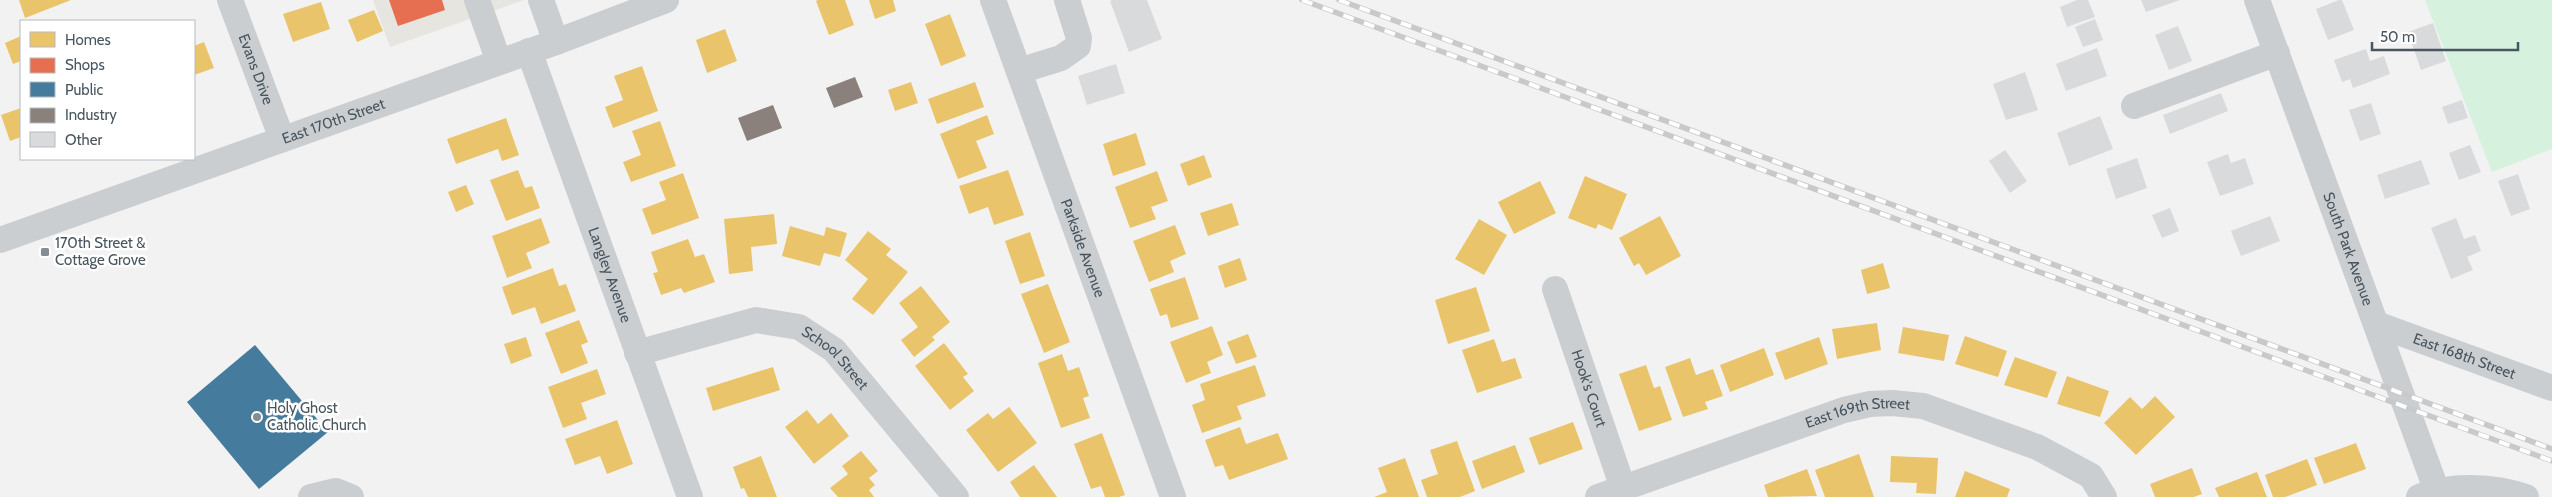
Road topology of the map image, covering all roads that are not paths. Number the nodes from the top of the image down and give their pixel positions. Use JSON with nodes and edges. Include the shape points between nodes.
{"nodes":[{"id":1,"x":230,"y":0,"type":"edge"},
{"id":2,"x":477,"y":0,"type":"edge"},
{"id":3,"x":540,"y":0,"type":"edge"},
{"id":4,"x":666,"y":0,"type":"edge"},
{"id":5,"x":993,"y":0,"type":"edge"},
{"id":6,"x":1067,"y":0,"type":"edge"},
{"id":7,"x":2257,"y":0,"type":"edge"},
{"id":8,"x":556,"y":42,"type":"junction"},
{"id":9,"x":529,"y":52,"type":"junction"},
{"id":10,"x":2277,"y":53,"type":"junction"},
{"id":11,"x":500,"y":62,"type":"junction"},
{"id":12,"x":1019,"y":71,"type":"junction"},
{"id":13,"x":2134,"y":106,"type":"dead end"},
{"id":14,"x":282,"y":139,"type":"junction"},
{"id":15,"x":0,"y":240,"type":"edge"},
{"id":16,"x":1555,"y":288,"type":"dead end"},
{"id":17,"x":2376,"y":324,"type":"junction"},
{"id":18,"x":637,"y":353,"type":"junction"},
{"id":19,"x":2552,"y":388,"type":"edge"},
{"id":20,"x":1623,"y":488,"type":"junction"},
{"id":21,"x":2432,"y":495,"type":"edge"},
{"id":22,"x":311,"y":497,"type":"edge"},
{"id":23,"x":351,"y":497,"type":"edge"},
{"id":24,"x":690,"y":497,"type":"edge"},
{"id":25,"x":956,"y":497,"type":"edge"},
{"id":26,"x":1173,"y":497,"type":"edge"},
{"id":27,"x":1598,"y":497,"type":"edge"},
{"id":28,"x":2104,"y":497,"type":"edge"},
{"id":29,"x":2526,"y":497,"type":"edge"}],
"edges":[{"from":1,"to":14,"type":"street","name":"Evans Drive"},
{"from":2,"to":11,"type":"street"},
{"from":3,"to":8,"type":"street"},
{"from":4,"to":8,"type":"street","name":"East 170th Street"},
{"from":5,"to":12,"type":"street","name":"Parkside Avenue"},
{"from":6,"to":12,"type":"street","via":[[1079,38],[1078,46],[1061,58]]},
{"from":7,"to":10,"type":"street","name":"South Park Avenue"},
{"from":8,"to":9,"type":"street","name":"East 170th Street"},
{"from":9,"to":11,"type":"street","name":"East 170th Street"},
{"from":9,"to":18,"type":"street","name":"Langley Avenue"},
{"from":10,"to":13,"type":"street"},
{"from":10,"to":17,"type":"street","name":"South Park Avenue"},
{"from":11,"to":14,"type":"street","name":"East 170th Street"},
{"from":12,"to":26,"type":"street","name":"Parkside Avenue"},
{"from":14,"to":15,"type":"street","name":"East 170th Street"},
{"from":16,"to":20,"type":"street","name":"Hook's Court"},
{"from":17,"to":19,"type":"street","name":"East 168th Street"},
{"from":17,"to":21,"type":"street","name":"South Park Avenue"},
{"from":18,"to":24,"type":"street","name":"Langley Avenue"},
{"from":18,"to":25,"type":"street","name":"School Street","via":[[756,320],[799,327],[834,350]]},
{"from":20,"to":27,"type":"street","name":"East 169th Street"},
{"from":20,"to":28,"type":"street","name":"East 169th Street","via":[[1844,410],[1892,403],[1923,406],[2037,447],[2091,476]]},
{"from":21,"to":29,"type":"street","via":[[2502,489]]},
{"from":22,"to":23,"type":"street","via":[[336,491]]}]}
